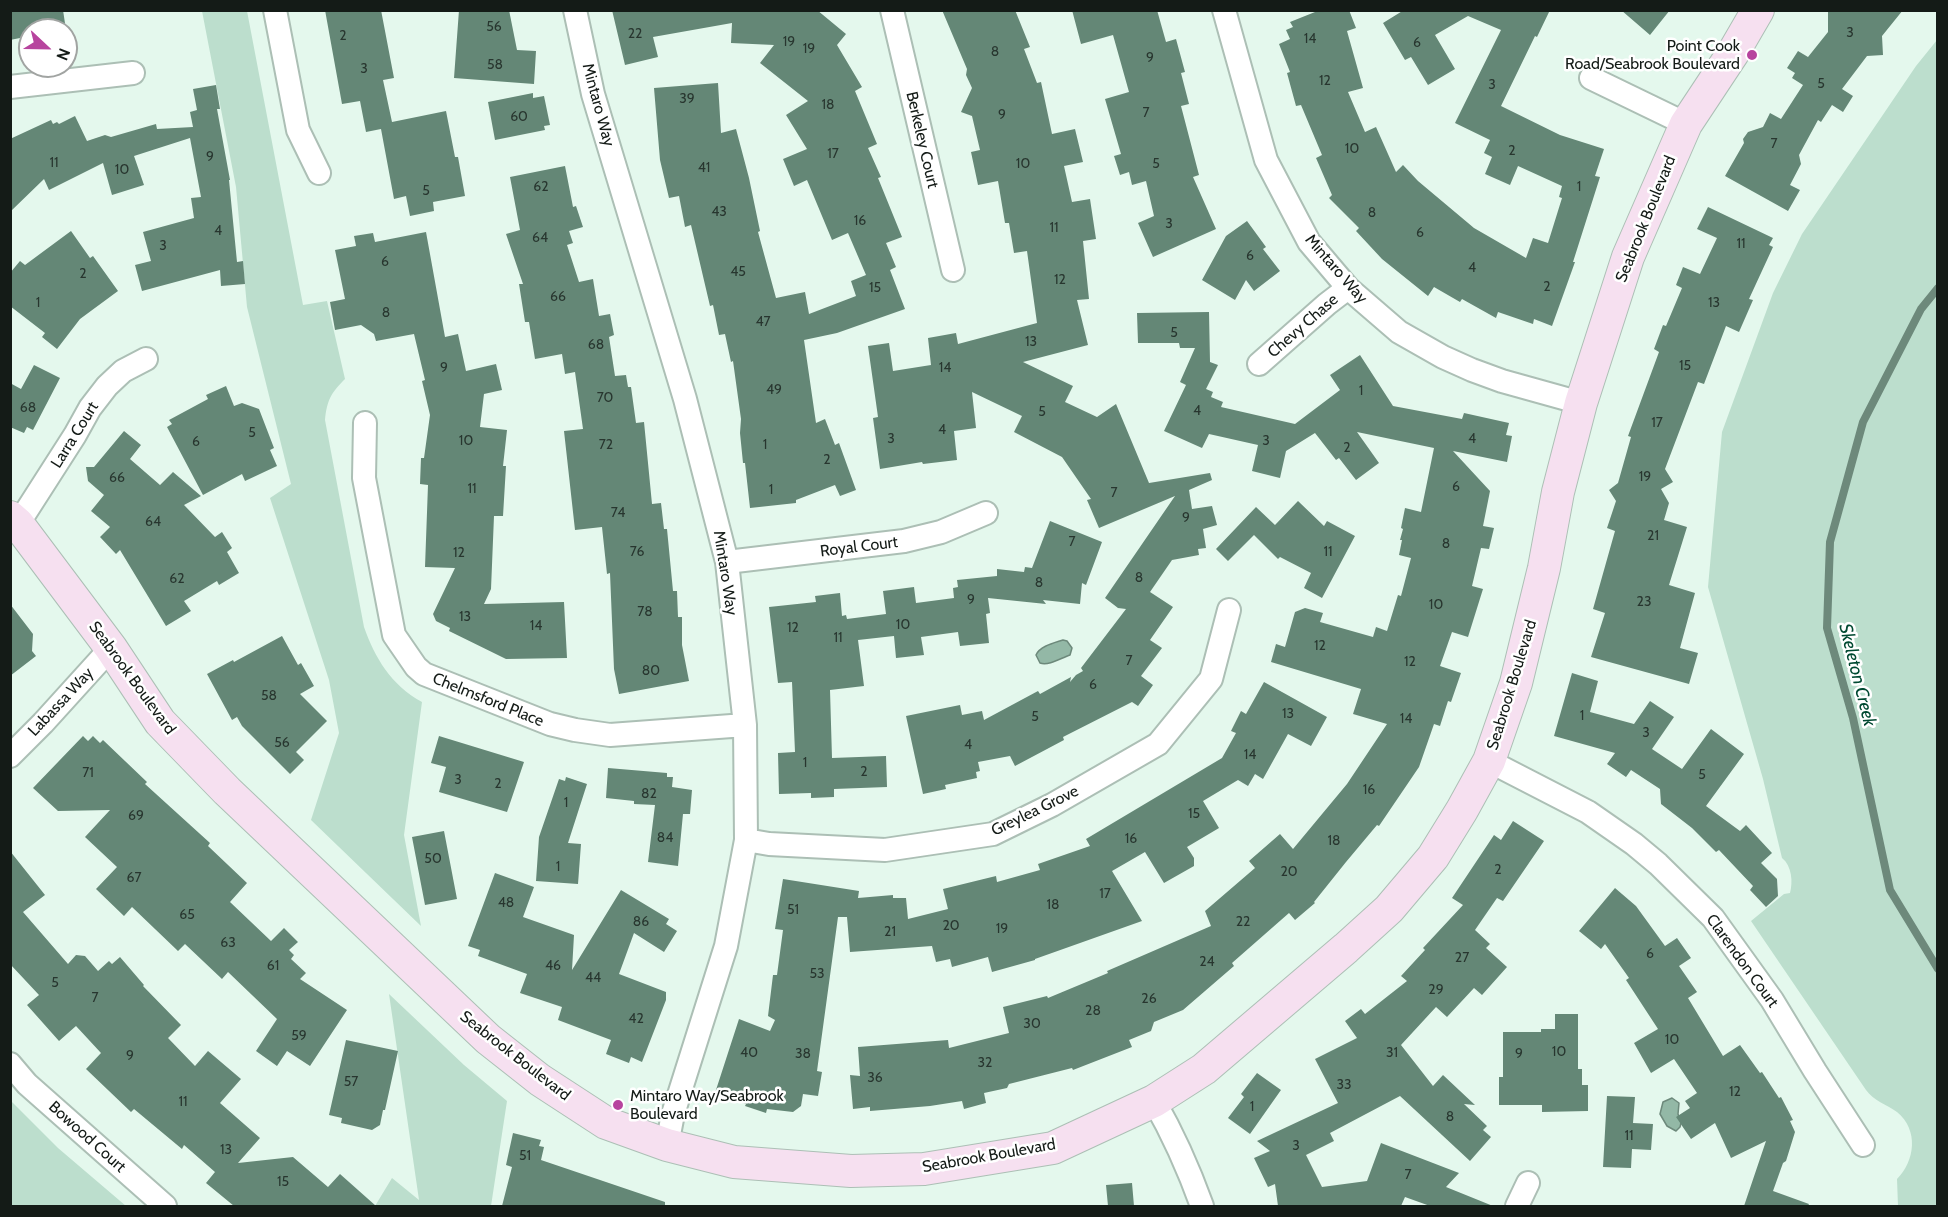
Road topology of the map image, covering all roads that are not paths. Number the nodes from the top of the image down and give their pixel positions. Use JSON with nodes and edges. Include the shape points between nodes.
{"nodes":[{"id":1,"x":274,"y":10,"type":"edge"},
{"id":2,"x":575,"y":10,"type":"edge"},
{"id":3,"x":892,"y":10,"type":"edge"},
{"id":4,"x":1224,"y":10,"type":"edge"},
{"id":5,"x":1758,"y":10,"type":"edge"},
{"id":6,"x":132,"y":73,"type":"dead end"},
{"id":7,"x":1591,"y":78,"type":"dead end"},
{"id":8,"x":10,"y":87,"type":"edge"},
{"id":9,"x":1686,"y":124,"type":"junction"},
{"id":10,"x":319,"y":173,"type":"dead end"},
{"id":11,"x":953,"y":270,"type":"dead end"},
{"id":12,"x":1348,"y":288,"type":"junction"},
{"id":13,"x":146,"y":359,"type":"dead end"},
{"id":14,"x":1259,"y":364,"type":"dead end"},
{"id":15,"x":1581,"y":403,"type":"junction"},
{"id":16,"x":365,"y":423,"type":"dead end"},
{"id":17,"x":986,"y":513,"type":"dead end"},
{"id":18,"x":14,"y":520,"type":"edge"},
{"id":19,"x":727,"y":562,"type":"junction"},
{"id":20,"x":1229,"y":610,"type":"dead end"},
{"id":21,"x":111,"y":648,"type":"junction"},
{"id":22,"x":745,"y":725,"type":"junction"},
{"id":23,"x":10,"y":756,"type":"edge"},
{"id":24,"x":1489,"y":761,"type":"junction"},
{"id":25,"x":746,"y":840,"type":"junction"},
{"id":26,"x":10,"y":1064,"type":"edge"},
{"id":27,"x":1154,"y":1101,"type":"junction"},
{"id":28,"x":667,"y":1145,"type":"junction"},
{"id":29,"x":1863,"y":1145,"type":"dead end"},
{"id":30,"x":1528,"y":1184,"type":"dead end"},
{"id":31,"x":165,"y":1206,"type":"edge"},
{"id":32,"x":1202,"y":1206,"type":"edge"},
{"id":33,"x":1517,"y":1206,"type":"edge"}],
"edges":[{"from":1,"to":10,"type":"street","via":[[298,130]]},
{"from":2,"to":19,"type":"street","name":"Mintaro Way","via":[[593,94],[686,399]]},
{"from":3,"to":11,"type":"street","name":"Berkeley Court"},
{"from":4,"to":12,"type":"street","name":"Mintaro Way","via":[[1266,160],[1309,242]]},
{"from":5,"to":9,"type":"street","name":"Seabrook Boulevard"},
{"from":6,"to":8,"type":"street"},
{"from":7,"to":9,"type":"street"},
{"from":9,"to":15,"type":"street","name":"Seabrook Boulevard","via":[[1628,257]]},
{"from":12,"to":14,"type":"street","name":"Chevy Chase"},
{"from":12,"to":15,"type":"street","name":"Mintaro Way","via":[[1399,332],[1443,357],[1502,381]]},
{"from":13,"to":18,"type":"street","name":"Larra Court","via":[[123,371],[107,386]]},
{"from":15,"to":24,"type":"street","name":"Seabrook Boulevard","via":[[1518,672]]},
{"from":16,"to":22,"type":"street","name":"Chelmsford Place","via":[[364,478],[394,635],[424,674],[550,724],[575,730],[610,735]]},
{"from":17,"to":19,"type":"street","name":"Royal Court","via":[[941,532],[904,541]]},
{"from":18,"to":21,"type":"street","name":"Seabrook Boulevard"},
{"from":19,"to":22,"type":"street","name":"Mintaro Way"},
{"from":20,"to":25,"type":"street","name":"Greylea Grove","via":[[1211,679],[1158,744],[993,834],[885,850]]},
{"from":21,"to":23,"type":"street","name":"Labassa Way"},
{"from":21,"to":28,"type":"street","name":"Seabrook Boulevard","via":[[160,722],[227,791],[488,1039],[540,1080],[606,1123]]},
{"from":22,"to":25,"type":"street","name":"Mintaro Way"},
{"from":24,"to":27,"type":"street","name":"Seabrook Boulevard","via":[[1433,857],[1389,909],[1204,1069]]},
{"from":24,"to":29,"type":"street","name":"Clarendon Court","via":[[1598,818],[1635,844],[1713,918],[1772,1000]]},
{"from":25,"to":28,"type":"street","name":"Mintaro Way","via":[[726,946],[673,1114]]},
{"from":26,"to":31,"type":"street","name":"Bowood Court","via":[[27,1084]]},
{"from":27,"to":28,"type":"street","name":"Seabrook Boulevard","via":[[1053,1148],[924,1169],[851,1171],[734,1162]]},
{"from":27,"to":32,"type":"street"},
{"from":30,"to":33,"type":"street"}]}
